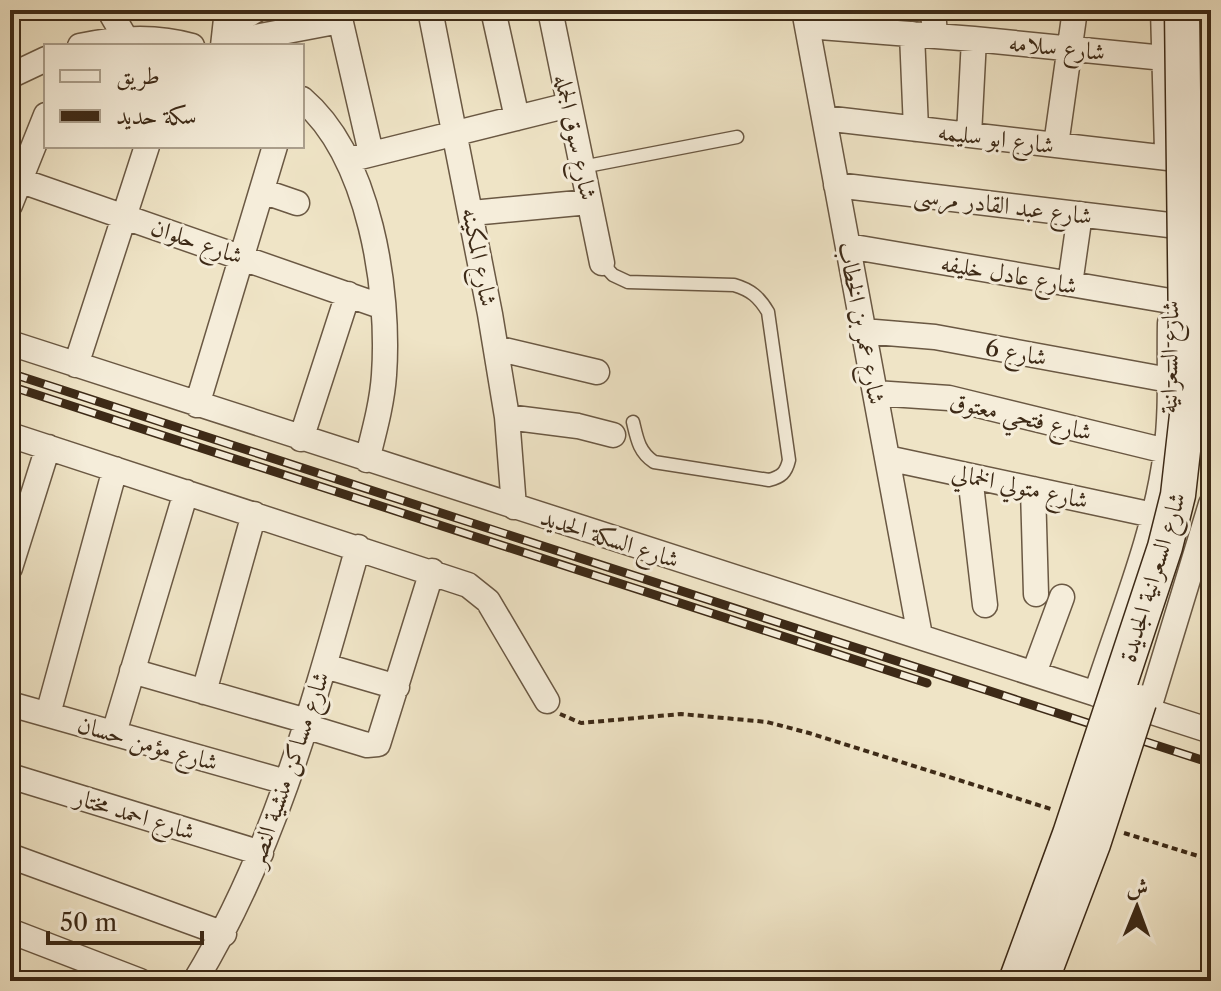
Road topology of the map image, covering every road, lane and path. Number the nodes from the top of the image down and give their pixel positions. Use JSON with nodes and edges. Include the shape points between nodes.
{"nodes":[{"id":1,"x":109,"y":10,"type":"edge"},
{"id":2,"x":256,"y":10,"type":"edge"},
{"id":3,"x":430,"y":10,"type":"edge"},
{"id":4,"x":493,"y":10,"type":"edge"},
{"id":5,"x":550,"y":10,"type":"edge"},
{"id":6,"x":933,"y":10,"type":"edge"},
{"id":7,"x":1075,"y":10,"type":"edge"},
{"id":8,"x":1163,"y":10,"type":"edge"},
{"id":9,"x":1182,"y":10,"type":"edge"},
{"id":10,"x":1205,"y":10,"type":"edge"},
{"id":11,"x":339,"y":16,"type":"edge"},
{"id":12,"x":805,"y":18,"type":"edge"},
{"id":13,"x":225,"y":32,"type":"edge"},
{"id":14,"x":924,"y":34,"type":"junction"},
{"id":15,"x":126,"y":39,"type":"junction"},
{"id":16,"x":974,"y":39,"type":"junction"},
{"id":17,"x":93,"y":44,"type":"edge"},
{"id":18,"x":175,"y":44,"type":"edge"},
{"id":19,"x":1070,"y":48,"type":"junction"},
{"id":20,"x":1164,"y":58,"type":"junction"},
{"id":21,"x":44,"y":60,"type":"edge"},
{"id":22,"x":10,"y":76,"type":"edge"},
{"id":23,"x":304,"y":101,"type":"edge"},
{"id":24,"x":569,"y":105,"type":"junction"},
{"id":25,"x":517,"y":118,"type":"junction"},
{"id":26,"x":824,"y":118,"type":"junction"},
{"id":27,"x":44,"y":119,"type":"edge"},
{"id":28,"x":916,"y":129,"type":"junction"},
{"id":29,"x":455,"y":133,"type":"junction"},
{"id":30,"x":969,"y":135,"type":"junction"},
{"id":31,"x":737,"y":137,"type":"dead end"},
{"id":32,"x":1056,"y":145,"type":"junction"},
{"id":33,"x":143,"y":148,"type":"edge"},
{"id":34,"x":274,"y":148,"type":"edge"},
{"id":35,"x":359,"y":157,"type":"junction"},
{"id":36,"x":1168,"y":158,"type":"junction"},
{"id":37,"x":582,"y":167,"type":"junction"},
{"id":38,"x":15,"y":179,"type":"edge"},
{"id":39,"x":836,"y":185,"type":"junction"},
{"id":40,"x":262,"y":191,"type":"junction"},
{"id":41,"x":589,"y":202,"type":"junction"},
{"id":42,"x":297,"y":203,"type":"dead end"},
{"id":43,"x":10,"y":205,"type":"edge"},
{"id":44,"x":472,"y":213,"type":"junction"},
{"id":45,"x":1080,"y":214,"type":"junction"},
{"id":46,"x":124,"y":216,"type":"junction"},
{"id":47,"x":1169,"y":225,"type":"junction"},
{"id":48,"x":848,"y":246,"type":"junction"},
{"id":49,"x":242,"y":257,"type":"junction"},
{"id":50,"x":602,"y":263,"type":"joint"},
{"id":51,"x":1070,"y":284,"type":"junction"},
{"id":52,"x":348,"y":294,"type":"junction"},
{"id":53,"x":1170,"y":301,"type":"junction"},
{"id":54,"x":383,"y":307,"type":"junction"},
{"id":55,"x":863,"y":331,"type":"junction"},
{"id":56,"x":10,"y":343,"type":"edge"},
{"id":57,"x":496,"y":348,"type":"junction"},
{"id":58,"x":76,"y":365,"type":"junction"},
{"id":59,"x":597,"y":372,"type":"dead end"},
{"id":60,"x":1169,"y":380,"type":"junction"},
{"id":61,"x":875,"y":393,"type":"junction"},
{"id":62,"x":197,"y":405,"type":"junction"},
{"id":63,"x":507,"y":417,"type":"junction"},
{"id":64,"x":623,"y":428,"type":"joint"},
{"id":65,"x":10,"y":435,"type":"edge"},
{"id":66,"x":301,"y":439,"type":"junction"},
{"id":67,"x":48,"y":447,"type":"junction"},
{"id":68,"x":1166,"y":451,"type":"junction"},
{"id":69,"x":887,"y":458,"type":"junction"},
{"id":70,"x":367,"y":460,"type":"junction"},
{"id":71,"x":115,"y":469,"type":"junction"},
{"id":72,"x":970,"y":476,"type":"junction"},
{"id":73,"x":1033,"y":489,"type":"junction"},
{"id":74,"x":186,"y":492,"type":"junction"},
{"id":75,"x":1211,"y":504,"type":"edge"},
{"id":76,"x":514,"y":507,"type":"junction"},
{"id":77,"x":254,"y":514,"type":"junction"},
{"id":78,"x":1153,"y":515,"type":"junction"},
{"id":79,"x":15,"y":534,"type":"edge"},
{"id":80,"x":358,"y":547,"type":"junction"},
{"id":81,"x":1204,"y":555,"type":"edge"},
{"id":82,"x":10,"y":568,"type":"edge"},
{"id":83,"x":432,"y":571,"type":"junction"},
{"id":84,"x":1036,"y":594,"type":"dead end"},
{"id":85,"x":1062,"y":597,"type":"dead end"},
{"id":86,"x":985,"y":605,"type":"dead end"},
{"id":87,"x":920,"y":636,"type":"junction"},
{"id":88,"x":325,"y":666,"type":"junction"},
{"id":89,"x":132,"y":671,"type":"junction"},
{"id":90,"x":1034,"y":673,"type":"junction"},
{"id":91,"x":397,"y":687,"type":"junction"},
{"id":92,"x":204,"y":692,"type":"junction"},
{"id":93,"x":1096,"y":694,"type":"junction"},
{"id":94,"x":547,"y":701,"type":"joint"},
{"id":95,"x":10,"y":704,"type":"edge"},
{"id":96,"x":1148,"y":711,"type":"junction"},
{"id":97,"x":48,"y":714,"type":"junction"},
{"id":98,"x":306,"y":723,"type":"junction"},
{"id":99,"x":1211,"y":731,"type":"edge"},
{"id":100,"x":114,"y":733,"type":"junction"},
{"id":101,"x":10,"y":776,"type":"edge"},
{"id":102,"x":286,"y":782,"type":"junction"},
{"id":103,"x":1062,"y":813,"type":"dead end"},
{"id":104,"x":1122,"y":832,"type":"dead end"},
{"id":105,"x":261,"y":853,"type":"junction"},
{"id":106,"x":10,"y":856,"type":"edge"},
{"id":107,"x":1211,"y":860,"type":"edge"},
{"id":108,"x":10,"y":931,"type":"edge"},
{"id":109,"x":224,"y":934,"type":"junction"},
{"id":110,"x":140,"y":981,"type":"edge"},
{"id":111,"x":195,"y":981,"type":"edge"},
{"id":112,"x":1016,"y":981,"type":"edge"},
{"id":113,"x":1041,"y":981,"type":"edge"}],
"edges":[{"from":1,"to":15,"type":"street"},
{"from":2,"to":13,"type":"street"},
{"from":3,"to":29,"type":"street","name":"شارع المكينه"},
{"from":4,"to":25,"type":"street"},
{"from":5,"to":24,"type":"street","name":"شارع سوق الجمله"},
{"from":6,"to":14,"type":"street"},
{"from":7,"to":19,"type":"street"},
{"from":8,"to":20,"type":"street","name":"شارع السعرانية"},
{"from":9,"to":112,"type":"street","name":"شارع السعرانية الجديدة","bridge":true,"via":[[1187,415],[1178,495],[1070,834]]},
{"from":10,"to":113,"type":"street","name":"شارع السعرانية الجديدة","bridge":true,"via":[[1210,419],[1201,494],[1190,544],[1093,844]]},
{"from":11,"to":13,"type":"street"},
{"from":11,"to":35,"type":"street"},
{"from":12,"to":14,"type":"street","name":"شارع سلامه"},
{"from":12,"to":26,"type":"street","name":"شارع عمر بن الخطاب"},
{"from":14,"to":16,"type":"street","name":"شارع سلامه"},
{"from":14,"to":28,"type":"street"},
{"from":15,"to":17,"type":"street"},
{"from":15,"to":18,"type":"street"},
{"from":16,"to":19,"type":"street","name":"شارع سلامه"},
{"from":16,"to":30,"type":"street"},
{"from":19,"to":20,"type":"street","name":"شارع سلامه"},
{"from":19,"to":32,"type":"street"},
{"from":20,"to":36,"type":"street","name":"شارع السعرانية"},
{"from":21,"to":22,"type":"street"},
{"from":23,"to":35,"type":"street"},
{"from":24,"to":25,"type":"street"},
{"from":24,"to":37,"type":"street","name":"شارع سوق الجمله"},
{"from":25,"to":29,"type":"street"},
{"from":26,"to":28,"type":"street","name":"شارع ابو سليمه"},
{"from":26,"to":39,"type":"street","name":"شارع عمر بن الخطاب"},
{"from":27,"to":38,"type":"street"},
{"from":28,"to":30,"type":"street","name":"شارع ابو سليمه"},
{"from":29,"to":35,"type":"street"},
{"from":29,"to":44,"type":"street","name":"شارع المكينه"},
{"from":30,"to":32,"type":"street","name":"شارع ابو سليمه"},
{"from":31,"to":37,"type":"lane"},
{"from":32,"to":36,"type":"street","name":"شارع ابو سليمه"},
{"from":33,"to":46,"type":"street"},
{"from":34,"to":40,"type":"street"},
{"from":35,"to":54,"type":"street"},
{"from":36,"to":47,"type":"street","name":"شارع السعرانية"},
{"from":37,"to":41,"type":"street","name":"شارع سوق الجمله"},
{"from":38,"to":43,"type":"street"},
{"from":38,"to":46,"type":"street","name":"شارع حلوان"},
{"from":39,"to":45,"type":"street","name":"شارع عبد القادر مرسى"},
{"from":39,"to":48,"type":"street","name":"شارع عمر بن الخطاب"},
{"from":40,"to":42,"type":"street"},
{"from":40,"to":49,"type":"street"},
{"from":41,"to":44,"type":"street"},
{"from":41,"to":50,"type":"street","name":"شارع سوق الجمله"},
{"from":44,"to":57,"type":"street","name":"شارع المكينه"},
{"from":45,"to":47,"type":"street","name":"شارع عبد القادر مرسى"},
{"from":45,"to":51,"type":"street"},
{"from":46,"to":49,"type":"street","name":"شارع حلوان"},
{"from":46,"to":58,"type":"street"},
{"from":47,"to":53,"type":"street","name":"شارع السعرانية"},
{"from":48,"to":51,"type":"street","name":"شارع عادل خليفه"},
{"from":48,"to":55,"type":"street","name":"شارع عمر بن الخطاب"},
{"from":49,"to":52,"type":"street","name":"شارع حلوان"},
{"from":49,"to":62,"type":"street"},
{"from":50,"to":64,"type":"lane","via":[[628,282],[734,285],[760,299],[768,312],[789,460],[779,478],[769,480],[654,462]]},
{"from":51,"to":53,"type":"street","name":"شارع عادل خليفه"},
{"from":52,"to":54,"type":"street","name":"شارع حلوان"},
{"from":52,"to":66,"type":"street"},
{"from":53,"to":60,"type":"street","name":"شارع السعرانية"},
{"from":54,"to":70,"type":"street","via":[[384,377]]},
{"from":55,"to":60,"type":"street","name":"شارع 6","via":[[935,337]]},
{"from":55,"to":61,"type":"street","name":"شارع عمر بن الخطاب"},
{"from":56,"to":58,"type":"street","name":"شارع السكة الحديد"},
{"from":57,"to":59,"type":"street"},
{"from":57,"to":63,"type":"street","name":"شارع المكينه"},
{"from":58,"to":62,"type":"street","name":"شارع السكة الحديد"},
{"from":60,"to":68,"type":"street","name":"شارع السعرانية"},
{"from":61,"to":68,"type":"street","name":"شارع فتحي معتوق","via":[[949,398]]},
{"from":61,"to":69,"type":"street","name":"شارع عمر بن الخطاب"},
{"from":62,"to":66,"type":"street","name":"شارع السكة الحديد"},
{"from":63,"to":64,"type":"street"},
{"from":63,"to":76,"type":"street","name":"شارع المكينه"},
{"from":65,"to":67,"type":"street"},
{"from":66,"to":70,"type":"street","name":"شارع السكة الحديد"},
{"from":67,"to":71,"type":"street"},
{"from":67,"to":79,"type":"street"},
{"from":68,"to":78,"type":"street","name":"شارع السعرانية"},
{"from":69,"to":72,"type":"street","name":"شارع متولي الخمالي"},
{"from":69,"to":87,"type":"street","name":"شارع عمر بن الخطاب"},
{"from":70,"to":76,"type":"street","name":"شارع السكة الحديد"},
{"from":71,"to":74,"type":"street"},
{"from":71,"to":97,"type":"street"},
{"from":72,"to":73,"type":"street","name":"شارع متولي الخمالي"},
{"from":72,"to":86,"type":"street"},
{"from":73,"to":78,"type":"street","name":"شارع متولي الخمالي"},
{"from":73,"to":84,"type":"street"},
{"from":74,"to":77,"type":"street"},
{"from":74,"to":89,"type":"street"},
{"from":75,"to":81,"type":"street"},
{"from":76,"to":87,"type":"street","name":"شارع السكة الحديد"},
{"from":77,"to":80,"type":"street"},
{"from":77,"to":92,"type":"street"},
{"from":78,"to":93,"type":"street","name":"شارع السعرانية"},
{"from":79,"to":82,"type":"street"},
{"from":80,"to":83,"type":"street"},
{"from":80,"to":88,"type":"street","name":"شارع مساكن منشية النصر"},
{"from":81,"to":96,"type":"street"},
{"from":83,"to":91,"type":"street"},
{"from":83,"to":94,"type":"street","via":[[484,596]]},
{"from":85,"to":90,"type":"street"},
{"from":87,"to":90,"type":"street","name":"شارع السكة الحديد"},
{"from":88,"to":91,"type":"street"},
{"from":88,"to":98,"type":"street","name":"شارع مساكن منشية النصر"},
{"from":89,"to":92,"type":"street"},
{"from":89,"to":100,"type":"street"},
{"from":90,"to":93,"type":"street","name":"شارع السكة الحديد"},
{"from":91,"to":98,"type":"street","via":[[378,744],[367,745]]},
{"from":92,"to":98,"type":"street"},
{"from":93,"to":96,"type":"street","name":"شارع السكة الحديد"},
{"from":94,"to":103,"type":"path","via":[[581,723],[681,714],[767,722]]},
{"from":95,"to":97,"type":"street","name":"شارع مؤمن حسان"},
{"from":96,"to":99,"type":"street","name":"شارع السكة الحديد"},
{"from":97,"to":100,"type":"street","name":"شارع مؤمن حسان"},
{"from":98,"to":102,"type":"street","name":"شارع مساكن منشية النصر"},
{"from":100,"to":102,"type":"street","name":"شارع مؤمن حسان"},
{"from":101,"to":105,"type":"street","name":"شارع احمد مختار"},
{"from":102,"to":105,"type":"street","name":"شارع مساكن منشية النصر"},
{"from":104,"to":107,"type":"path"},
{"from":105,"to":109,"type":"street","name":"شارع مساكن منشية النصر"},
{"from":106,"to":109,"type":"street"},
{"from":108,"to":110,"type":"street"},
{"from":109,"to":111,"type":"street","name":"شارع مساكن منشية النصر"}]}
